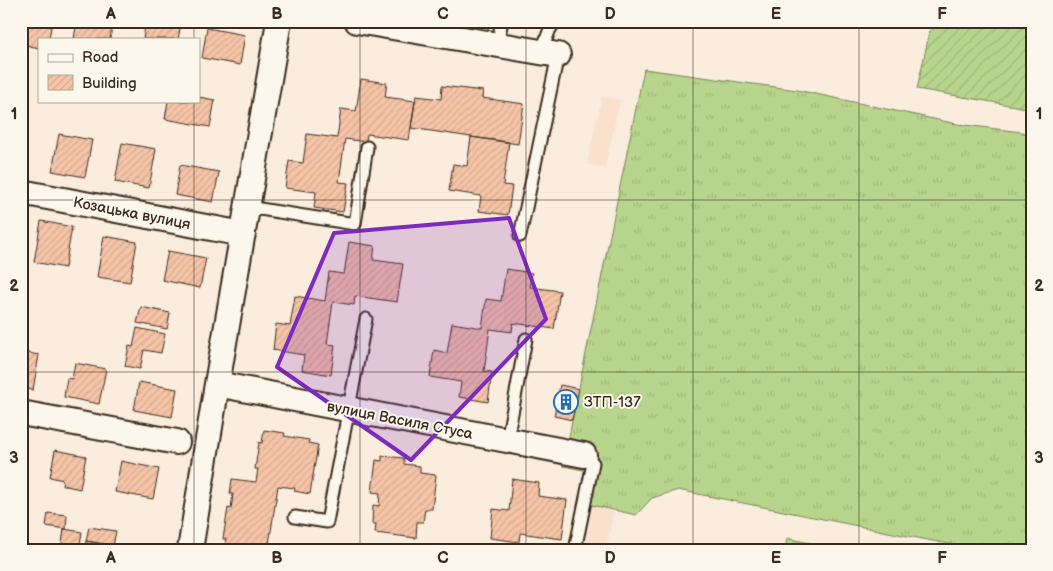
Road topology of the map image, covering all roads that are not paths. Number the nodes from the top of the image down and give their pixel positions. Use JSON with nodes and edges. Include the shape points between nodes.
{"nodes":[{"id":1,"x":279,"y":21,"type":"edge"},
{"id":2,"x":357,"y":21,"type":"edge"},
{"id":3,"x":502,"y":21,"type":"edge"},
{"id":4,"x":552,"y":24,"type":"edge"},
{"id":5,"x":497,"y":45,"type":"junction"},
{"id":6,"x":550,"y":53,"type":"junction"},
{"id":7,"x":367,"y":147,"type":"dead end"},
{"id":8,"x":21,"y":192,"type":"edge"},
{"id":9,"x":247,"y":207,"type":"junction"},
{"id":10,"x":242,"y":234,"type":"junction"},
{"id":11,"x":520,"y":236,"type":"dead end"},
{"id":12,"x":366,"y":319,"type":"dead end"},
{"id":13,"x":526,"y":339,"type":"dead end"},
{"id":14,"x":217,"y":384,"type":"junction"},
{"id":15,"x":348,"y":410,"type":"junction"},
{"id":16,"x":21,"y":413,"type":"edge"},
{"id":17,"x":507,"y":440,"type":"junction"},
{"id":18,"x":177,"y":442,"type":"dead end"},
{"id":19,"x":584,"y":455,"type":"joint"},
{"id":20,"x":295,"y":517,"type":"dead end"},
{"id":21,"x":190,"y":550,"type":"edge"},
{"id":22,"x":575,"y":550,"type":"edge"}],
"edges":[{"from":1,"to":9,"type":"street"},
{"from":2,"to":5,"type":"street"},
{"from":3,"to":5,"type":"lane"},
{"from":4,"to":6,"type":"lane"},
{"from":5,"to":6,"type":"street"},
{"from":6,"to":11,"type":"lane"},
{"from":7,"to":9,"type":"lane","via":[[354,224]]},
{"from":8,"to":10,"type":"street","name":"Козацька вулиця"},
{"from":9,"to":10,"type":"street"},
{"from":10,"to":14,"type":"street"},
{"from":12,"to":15,"type":"lane"},
{"from":13,"to":17,"type":"lane"},
{"from":14,"to":15,"type":"street","name":"вулиця Василя Стуса"},
{"from":14,"to":21,"type":"street"},
{"from":15,"to":17,"type":"street","name":"вулиця Василя Стуса"},
{"from":15,"to":20,"type":"lane","via":[[327,522]]},
{"from":16,"to":18,"type":"street"},
{"from":17,"to":19,"type":"street","name":"вулиця Василя Стуса"},
{"from":19,"to":22,"type":"lane","via":[[593,463]]}]}
